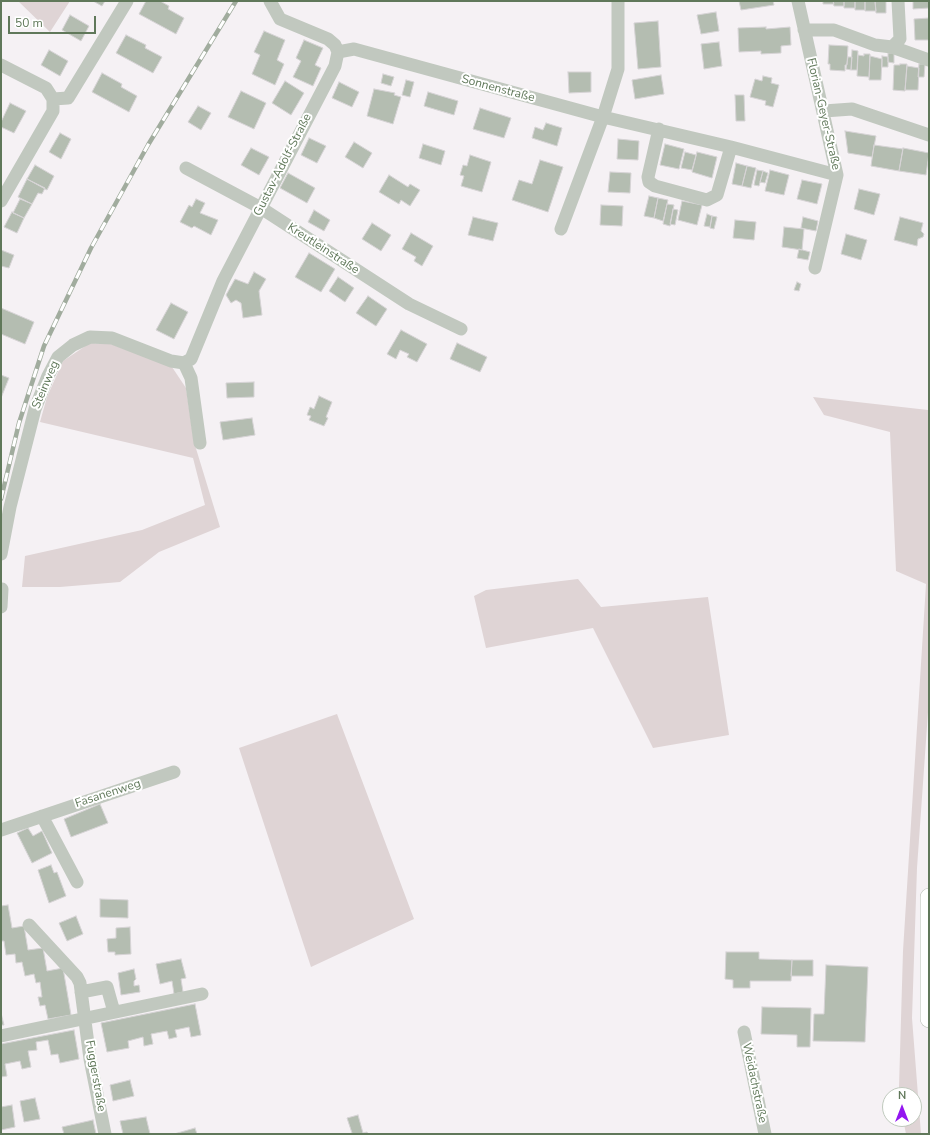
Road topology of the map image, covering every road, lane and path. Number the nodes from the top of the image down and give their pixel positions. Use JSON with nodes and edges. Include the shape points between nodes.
{"nodes":[{"id":1,"x":127,"y":1,"type":"edge"},
{"id":2,"x":270,"y":1,"type":"edge"},
{"id":3,"x":618,"y":1,"type":"edge"},
{"id":4,"x":798,"y":1,"type":"edge"},
{"id":5,"x":898,"y":1,"type":"edge"},
{"id":6,"x":804,"y":30,"type":"junction"},
{"id":7,"x":892,"y":47,"type":"junction"},
{"id":8,"x":338,"y":52,"type":"junction"},
{"id":9,"x":929,"y":60,"type":"edge"},
{"id":10,"x":1,"y":65,"type":"edge"},
{"id":11,"x":53,"y":99,"type":"junction"},
{"id":12,"x":824,"y":111,"type":"junction"},
{"id":13,"x":603,"y":117,"type":"junction"},
{"id":14,"x":659,"y":129,"type":"junction"},
{"id":15,"x":929,"y":135,"type":"edge"},
{"id":16,"x":731,"y":147,"type":"junction"},
{"id":17,"x":186,"y":168,"type":"dead end"},
{"id":18,"x":838,"y":175,"type":"junction"},
{"id":19,"x":1,"y":201,"type":"edge"},
{"id":20,"x":261,"y":208,"type":"junction"},
{"id":21,"x":561,"y":229,"type":"dead end"},
{"id":22,"x":815,"y":268,"type":"dead end"},
{"id":23,"x":461,"y":329,"type":"dead end"},
{"id":24,"x":187,"y":361,"type":"junction"},
{"id":25,"x":200,"y":443,"type":"dead end"},
{"id":26,"x":1,"y":554,"type":"edge"},
{"id":27,"x":1,"y":585,"type":"edge"},
{"id":28,"x":1,"y":607,"type":"edge"},
{"id":29,"x":174,"y":772,"type":"dead end"},
{"id":30,"x":42,"y":816,"type":"junction"},
{"id":31,"x":1,"y":830,"type":"edge"},
{"id":32,"x":77,"y":882,"type":"dead end"},
{"id":33,"x":929,"y":897,"type":"edge"},
{"id":34,"x":29,"y":925,"type":"dead end"},
{"id":35,"x":81,"y":992,"type":"junction"},
{"id":36,"x":202,"y":994,"type":"dead end"},
{"id":37,"x":114,"y":1012,"type":"junction"},
{"id":38,"x":85,"y":1018,"type":"junction"},
{"id":39,"x":929,"y":1019,"type":"edge"},
{"id":40,"x":744,"y":1032,"type":"dead end"},
{"id":41,"x":1,"y":1036,"type":"edge"},
{"id":42,"x":105,"y":1134,"type":"edge"},
{"id":43,"x":765,"y":1134,"type":"edge"}],
"edges":[{"from":1,"to":11,"type":"street","via":[[68,98]]},
{"from":2,"to":8,"type":"street","via":[[280,19],[328,39]]},
{"from":3,"to":13,"type":"street","via":[[618,69]]},
{"from":4,"to":6,"type":"street","name":"Florian-Geyer-Straße"},
{"from":5,"to":7,"type":"street","via":[[900,39]]},
{"from":6,"to":7,"type":"street","via":[[834,30],[875,45]]},
{"from":6,"to":12,"type":"street","name":"Florian-Geyer-Straße"},
{"from":7,"to":9,"type":"street"},
{"from":8,"to":13,"type":"street","name":"Sonnenstraße","via":[[354,50]]},
{"from":8,"to":20,"type":"street","name":"Gustav-Adolf-Straße","via":[[335,66]]},
{"from":10,"to":11,"type":"street","via":[[46,88]]},
{"from":11,"to":19,"type":"street","via":[[53,111]]},
{"from":12,"to":15,"type":"street","via":[[852,109]]},
{"from":12,"to":18,"type":"street","name":"Florian-Geyer-Straße"},
{"from":13,"to":14,"type":"street","name":"Sonnenstraße"},
{"from":13,"to":21,"type":"street"},
{"from":14,"to":16,"type":"street","name":"Sonnenstraße"},
{"from":14,"to":16,"type":"street","via":[[648,176],[649,182],[655,186],[706,200],[717,195]]},
{"from":16,"to":18,"type":"street","name":"Sonnenstraße"},
{"from":17,"to":20,"type":"street","name":"Kreutleinstraße"},
{"from":18,"to":22,"type":"street","name":"Florian-Geyer-Straße"},
{"from":20,"to":23,"type":"street","name":"Kreutleinstraße","via":[[409,304]]},
{"from":20,"to":24,"type":"street","name":"Gustav-Adolf-Straße","via":[[223,281]]},
{"from":24,"to":25,"type":"street"},
{"from":24,"to":26,"type":"street","name":"Steinweg","via":[[171,361],[112,338],[90,337],[73,345],[58,357],[35,409]]},
{"from":27,"to":28,"type":"street"},
{"from":29,"to":30,"type":"street","name":"Fasanenweg"},
{"from":30,"to":31,"type":"street","name":"Fasanenweg"},
{"from":30,"to":32,"type":"street"},
{"from":33,"to":39,"type":"main road"},
{"from":34,"to":35,"type":"street","name":"Fuggerstraße","via":[[77,977]]},
{"from":35,"to":37,"type":"street","via":[[107,987]]},
{"from":35,"to":38,"type":"street","name":"Fuggerstraße"},
{"from":36,"to":37,"type":"street"},
{"from":37,"to":38,"type":"street"},
{"from":38,"to":41,"type":"street"},
{"from":38,"to":42,"type":"street","name":"Fuggerstraße","via":[[90,1059]]},
{"from":40,"to":43,"type":"street","name":"Weidachstraße"}]}
